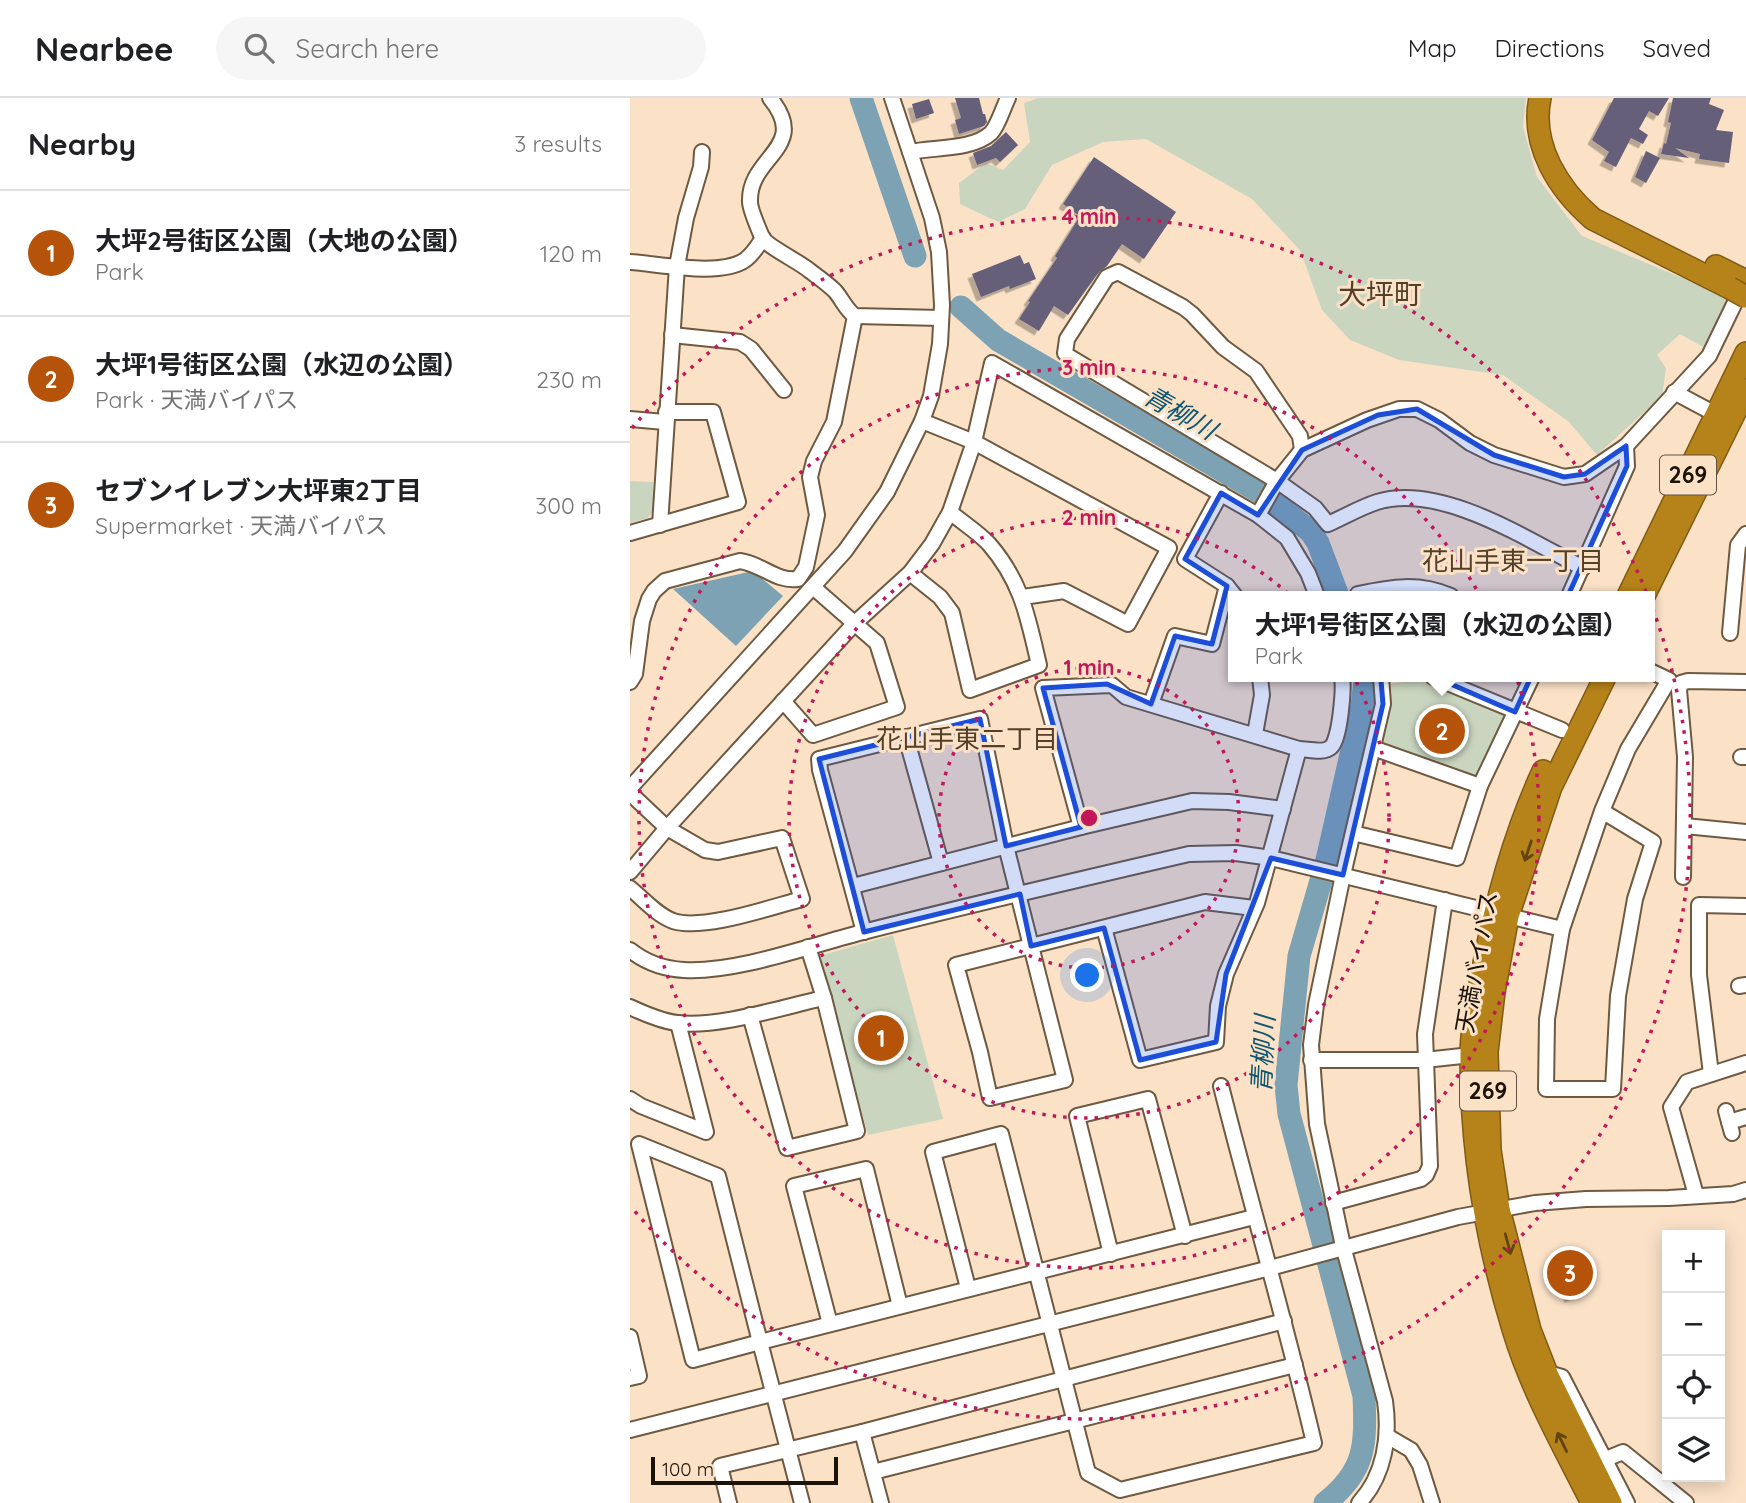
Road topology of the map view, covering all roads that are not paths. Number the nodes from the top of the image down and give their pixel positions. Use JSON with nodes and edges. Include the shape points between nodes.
{"nodes":[{"id":1,"x":770,"y":98,"type":"edge"},
{"id":2,"x":892,"y":98,"type":"edge"},
{"id":3,"x":1008,"y":98,"type":"edge"},
{"id":4,"x":1540,"y":98,"type":"edge"},
{"id":5,"x":1554,"y":98,"type":"edge"},
{"id":6,"x":702,"y":152,"type":"dead end"},
{"id":7,"x":910,"y":152,"type":"junction"},
{"id":8,"x":763,"y":239,"type":"junction"},
{"id":9,"x":630,"y":262,"type":"edge"},
{"id":10,"x":677,"y":265,"type":"junction"},
{"id":11,"x":1741,"y":285,"type":"edge"},
{"id":12,"x":855,"y":316,"type":"junction"},
{"id":13,"x":941,"y":318,"type":"junction"},
{"id":14,"x":672,"y":335,"type":"junction"},
{"id":15,"x":1746,"y":354,"type":"edge"},
{"id":16,"x":784,"y":390,"type":"dead end"},
{"id":17,"x":1746,"y":390,"type":"edge"},
{"id":18,"x":1674,"y":392,"type":"junction"},
{"id":19,"x":1717,"y":415,"type":"junction"},
{"id":20,"x":666,"y":417,"type":"junction"},
{"id":21,"x":630,"y":419,"type":"edge"},
{"id":22,"x":922,"y":421,"type":"junction"},
{"id":23,"x":974,"y":442,"type":"junction"},
{"id":24,"x":1626,"y":446,"type":"junction"},
{"id":25,"x":1302,"y":450,"type":"junction"},
{"id":26,"x":1277,"y":481,"type":"junction"},
{"id":27,"x":1221,"y":493,"type":"junction"},
{"id":28,"x":950,"y":512,"type":"junction"},
{"id":29,"x":1258,"y":515,"type":"junction"},
{"id":30,"x":660,"y":525,"type":"junction"},
{"id":31,"x":630,"y":533,"type":"edge"},
{"id":32,"x":1746,"y":534,"type":"edge"},
{"id":33,"x":1583,"y":568,"type":"junction"},
{"id":34,"x":910,"y":573,"type":"junction"},
{"id":35,"x":813,"y":587,"type":"junction"},
{"id":36,"x":1231,"y":591,"type":"edge"},
{"id":37,"x":1315,"y":591,"type":"edge"},
{"id":38,"x":1373,"y":591,"type":"edge"},
{"id":39,"x":1435,"y":591,"type":"edge"},
{"id":40,"x":1572,"y":591,"type":"edge"},
{"id":41,"x":1630,"y":591,"type":"edge"},
{"id":42,"x":1646,"y":591,"type":"edge"},
{"id":43,"x":1023,"y":597,"type":"junction"},
{"id":44,"x":1228,"y":599,"type":"edge"},
{"id":45,"x":636,"y":620,"type":"edge"},
{"id":46,"x":854,"y":624,"type":"junction"},
{"id":47,"x":1730,"y":633,"type":"dead end"},
{"id":48,"x":1655,"y":674,"type":"edge"},
{"id":49,"x":630,"y":682,"type":"edge"},
{"id":50,"x":1261,"y":682,"type":"edge"},
{"id":51,"x":1342,"y":682,"type":"edge"},
{"id":52,"x":1381,"y":682,"type":"edge"},
{"id":53,"x":1445,"y":682,"type":"edge"},
{"id":54,"x":1530,"y":682,"type":"edge"},
{"id":55,"x":1586,"y":682,"type":"edge"},
{"id":56,"x":1603,"y":682,"type":"edge"},
{"id":57,"x":1746,"y":682,"type":"edge"},
{"id":58,"x":783,"y":702,"type":"junction"},
{"id":59,"x":1152,"y":704,"type":"junction"},
{"id":60,"x":1515,"y":712,"type":"junction"},
{"id":61,"x":1562,"y":730,"type":"junction"},
{"id":62,"x":1255,"y":734,"type":"junction"},
{"id":63,"x":905,"y":737,"type":"junction"},
{"id":64,"x":1373,"y":748,"type":"junction"},
{"id":65,"x":1299,"y":749,"type":"junction"},
{"id":66,"x":1480,"y":786,"type":"junction"},
{"id":67,"x":630,"y":788,"type":"edge"},
{"id":68,"x":630,"y":793,"type":"edge"},
{"id":69,"x":1283,"y":809,"type":"junction"},
{"id":70,"x":1602,"y":811,"type":"junction"},
{"id":71,"x":1685,"y":826,"type":"junction"},
{"id":72,"x":1081,"y":827,"type":"junction"},
{"id":73,"x":667,"y":828,"type":"junction"},
{"id":74,"x":1746,"y":832,"type":"edge"},
{"id":75,"x":1353,"y":833,"type":"junction"},
{"id":76,"x":1006,"y":846,"type":"junction"},
{"id":77,"x":1271,"y":858,"type":"junction"},
{"id":78,"x":941,"y":863,"type":"junction"},
{"id":79,"x":630,"y":872,"type":"edge"},
{"id":80,"x":1343,"y":876,"type":"junction"},
{"id":81,"x":1683,"y":877,"type":"dead end"},
{"id":82,"x":853,"y":886,"type":"junction"},
{"id":83,"x":630,"y":888,"type":"edge"},
{"id":84,"x":1020,"y":894,"type":"junction"},
{"id":85,"x":1446,"y":900,"type":"junction"},
{"id":86,"x":1746,"y":906,"type":"edge"},
{"id":87,"x":1254,"y":908,"type":"junction"},
{"id":88,"x":1501,"y":914,"type":"junction"},
{"id":89,"x":1104,"y":928,"type":"junction"},
{"id":90,"x":1562,"y":929,"type":"junction"},
{"id":91,"x":864,"y":932,"type":"junction"},
{"id":92,"x":1031,"y":946,"type":"junction"},
{"id":93,"x":808,"y":947,"type":"junction"},
{"id":94,"x":630,"y":950,"type":"edge"},
{"id":95,"x":824,"y":998,"type":"junction"},
{"id":96,"x":630,"y":1007,"type":"edge"},
{"id":97,"x":750,"y":1014,"type":"junction"},
{"id":98,"x":678,"y":1023,"type":"junction"},
{"id":99,"x":1471,"y":1055,"type":"junction"},
{"id":100,"x":1311,"y":1060,"type":"junction"},
{"id":101,"x":1425,"y":1060,"type":"junction"},
{"id":102,"x":1746,"y":1063,"type":"edge"},
{"id":103,"x":1711,"y":1074,"type":"junction"},
{"id":104,"x":1221,"y":1086,"type":"dead end"},
{"id":105,"x":630,"y":1099,"type":"edge"},
{"id":106,"x":1746,"y":1117,"type":"edge"},
{"id":107,"x":1729,"y":1122,"type":"dead end"},
{"id":108,"x":1746,"y":1190,"type":"edge"},
{"id":109,"x":1696,"y":1195,"type":"junction"},
{"id":110,"x":1333,"y":1203,"type":"junction"},
{"id":111,"x":1491,"y":1210,"type":"junction"},
{"id":112,"x":1254,"y":1217,"type":"junction"},
{"id":113,"x":1185,"y":1236,"type":"junction"},
{"id":114,"x":1340,"y":1247,"type":"junction"},
{"id":115,"x":1111,"y":1254,"type":"junction"},
{"id":116,"x":1270,"y":1268,"type":"junction"},
{"id":117,"x":1037,"y":1273,"type":"junction"},
{"id":118,"x":968,"y":1288,"type":"junction"},
{"id":119,"x":900,"y":1306,"type":"junction"},
{"id":120,"x":1284,"y":1321,"type":"junction"},
{"id":121,"x":1048,"y":1323,"type":"junction"},
{"id":122,"x":830,"y":1324,"type":"junction"},
{"id":123,"x":630,"y":1337,"type":"edge"},
{"id":124,"x":760,"y":1342,"type":"junction"},
{"id":125,"x":1294,"y":1365,"type":"junction"},
{"id":126,"x":1548,"y":1376,"type":"junction"},
{"id":127,"x":630,"y":1378,"type":"edge"},
{"id":128,"x":1065,"y":1380,"type":"junction"},
{"id":129,"x":774,"y":1394,"type":"junction"},
{"id":130,"x":1076,"y":1420,"type":"junction"},
{"id":131,"x":630,"y":1430,"type":"edge"},
{"id":132,"x":862,"y":1432,"type":"junction"},
{"id":133,"x":1387,"y":1436,"type":"junction"},
{"id":134,"x":789,"y":1450,"type":"junction"},
{"id":135,"x":1606,"y":1459,"type":"junction"},
{"id":136,"x":873,"y":1472,"type":"junction"},
{"id":137,"x":729,"y":1503,"type":"edge"},
{"id":138,"x":802,"y":1503,"type":"edge"},
{"id":139,"x":881,"y":1503,"type":"edge"},
{"id":140,"x":1359,"y":1503,"type":"edge"},
{"id":141,"x":1432,"y":1503,"type":"edge"},
{"id":142,"x":1592,"y":1503,"type":"edge"},
{"id":143,"x":1611,"y":1503,"type":"edge"},
{"id":144,"x":1627,"y":1503,"type":"edge"},
{"id":145,"x":1686,"y":1503,"type":"edge"}],
"edges":[{"from":1,"to":8,"type":"street","via":[[786,124],[785,133],[753,183],[750,204]]},
{"from":2,"to":7,"type":"street"},
{"from":3,"to":7,"type":"street","via":[[992,132],[978,140],[964,147]]},
{"from":4,"to":11,"type":"highway","via":[[1540,132],[1547,162],[1576,205],[1593,219]]},
{"from":5,"to":11,"type":"highway","via":[[1551,139],[1578,191],[1601,209]]},
{"from":6,"to":10,"type":"street"},
{"from":7,"to":13,"type":"street","via":[[939,252]]},
{"from":8,"to":10,"type":"street","via":[[732,267]]},
{"from":8,"to":12,"type":"street","via":[[835,291]]},
{"from":9,"to":10,"type":"street"},
{"from":10,"to":14,"type":"street"},
{"from":11,"to":18,"type":"street","via":[[1709,356]]},
{"from":12,"to":13,"type":"street"},
{"from":12,"to":45,"type":"street","via":[[834,422],[810,477],[817,516],[806,567],[798,579],[786,580],[751,562],[715,566],[665,581]]},
{"from":13,"to":22,"type":"street","via":[[936,370]]},
{"from":14,"to":16,"type":"street","via":[[740,342]]},
{"from":14,"to":20,"type":"street"},
{"from":15,"to":19,"type":"highway","number":"269"},
{"from":17,"to":42,"type":"highway","number":"269"},
{"from":18,"to":19,"type":"street"},
{"from":18,"to":24,"type":"street"},
{"from":19,"to":41,"type":"highway","number":"269"},
{"from":20,"to":21,"type":"street"},
{"from":20,"to":30,"type":"street"},
{"from":20,"to":30,"type":"street","via":[[713,412],[738,502]]},
{"from":22,"to":23,"type":"street"},
{"from":22,"to":35,"type":"street","via":[[876,510]]},
{"from":23,"to":27,"type":"street","via":[[992,363]]},
{"from":23,"to":28,"type":"street"},
{"from":23,"to":43,"type":"street","via":[[1168,548],[1128,624],[1064,591]]},
{"from":24,"to":25,"type":"street","via":[[1585,474],[1564,478],[1494,455],[1439,420],[1408,408],[1367,420]]},
{"from":24,"to":33,"type":"street","via":[[1628,466]]},
{"from":25,"to":26,"type":"street"},
{"from":25,"to":26,"type":"street","via":[[1300,436],[1256,370],[1223,347],[1183,307],[1118,272],[1107,277],[1067,339],[1068,356]]},
{"from":26,"to":29,"type":"street"},
{"from":26,"to":33,"type":"street","via":[[1315,508],[1328,524],[1379,501],[1415,498],[1451,504]]},
{"from":27,"to":29,"type":"street"},
{"from":27,"to":36,"type":"street","via":[[1185,559]]},
{"from":28,"to":34,"type":"street"},
{"from":28,"to":43,"type":"street","via":[[988,543]]},
{"from":29,"to":37,"type":"street","via":[[1287,538]]},
{"from":30,"to":31,"type":"street"},
{"from":32,"to":47,"type":"street","via":[[1738,545]]},
{"from":33,"to":40,"type":"street"},
{"from":34,"to":43,"type":"street","via":[[940,597],[951,613],[970,690],[1039,665]]},
{"from":34,"to":46,"type":"street"},
{"from":35,"to":46,"type":"street"},
{"from":35,"to":67,"type":"street"},
{"from":38,"to":39,"type":"street","via":[[1397,586]]},
{"from":44,"to":59,"type":"street","via":[[1212,644],[1175,636]]},
{"from":45,"to":49,"type":"street","via":[[635,674]]},
{"from":46,"to":58,"type":"street"},
{"from":46,"to":58,"type":"street","via":[[877,643],[897,707],[813,736]]},
{"from":48,"to":70,"type":"street","via":[[1669,681],[1628,749]]},
{"from":50,"to":62,"type":"street"},
{"from":51,"to":65,"type":"street","via":[[1334,744],[1330,749]]},
{"from":52,"to":64,"type":"street","via":[[1383,704]]},
{"from":53,"to":60,"type":"street"},
{"from":54,"to":60,"type":"street"},
{"from":55,"to":61,"type":"highway","name":"天満バイパス","number":"269"},
{"from":56,"to":88,"type":"highway","name":"天満バイパス","number":"269","one_way":true,"via":[[1551,787]]},
{"from":57,"to":71,"type":"street","via":[[1688,681],[1678,690],[1685,757]]},
{"from":58,"to":73,"type":"street"},
{"from":59,"to":62,"type":"street"},
{"from":59,"to":72,"type":"street","via":[[1126,697],[1107,684],[1043,688]]},
{"from":60,"to":61,"type":"street"},
{"from":60,"to":66,"type":"street"},
{"from":61,"to":88,"type":"highway","name":"天満バイパス","number":"269","via":[[1517,832]]},
{"from":62,"to":65,"type":"street"},
{"from":63,"to":76,"type":"street","via":[[980,719]]},
{"from":63,"to":78,"type":"street"},
{"from":63,"to":82,"type":"street","via":[[819,759]]},
{"from":64,"to":66,"type":"street"},
{"from":64,"to":75,"type":"street"},
{"from":65,"to":69,"type":"street"},
{"from":66,"to":75,"type":"street","via":[[1457,858]]},
{"from":68,"to":73,"type":"street"},
{"from":69,"to":72,"type":"street","via":[[1192,801]]},
{"from":69,"to":77,"type":"street"},
{"from":70,"to":90,"type":"street"},
{"from":70,"to":90,"type":"street","via":[[1653,842],[1635,899],[1618,996],[1613,1089],[1546,1089],[1547,1019]]},
{"from":71,"to":74,"type":"street"},
{"from":71,"to":81,"type":"street"},
{"from":72,"to":76,"type":"street"},
{"from":73,"to":79,"type":"street"},
{"from":73,"to":83,"type":"street","via":[[705,850],[718,852],[782,838],[802,898],[724,920],[686,923],[673,921]]},
{"from":75,"to":80,"type":"street"},
{"from":76,"to":78,"type":"street"},
{"from":76,"to":84,"type":"street"},
{"from":77,"to":80,"type":"street"},
{"from":77,"to":84,"type":"street","via":[[1189,854]]},
{"from":77,"to":87,"type":"street"},
{"from":78,"to":82,"type":"street"},
{"from":80,"to":85,"type":"street"},
{"from":80,"to":100,"type":"street","via":[[1313,1022]]},
{"from":82,"to":91,"type":"street"},
{"from":84,"to":91,"type":"street"},
{"from":84,"to":92,"type":"street"},
{"from":85,"to":88,"type":"street"},
{"from":85,"to":101,"type":"street","via":[[1424,1034]]},
{"from":86,"to":103,"type":"street","via":[[1699,905],[1699,975]]},
{"from":87,"to":89,"type":"street","via":[[1205,902]]},
{"from":87,"to":89,"type":"street","via":[[1226,974],[1216,1042],[1140,1060]]},
{"from":88,"to":90,"type":"street"},
{"from":88,"to":99,"type":"highway","name":"天満バイパス","number":"269","via":[[1478,995]]},
{"from":88,"to":111,"type":"highway","name":"天満バイパス","number":"269","via":[[1487,1052]]},
{"from":89,"to":92,"type":"street"},
{"from":91,"to":93,"type":"street"},
{"from":92,"to":92,"type":"street","via":[[956,965],[989,1098],[1065,1080]]},
{"from":93,"to":94,"type":"street","via":[[737,965],[684,970],[659,966]]},
{"from":93,"to":95,"type":"street"},
{"from":95,"to":97,"type":"street"},
{"from":95,"to":97,"type":"street","via":[[857,1131],[787,1148]]},
{"from":96,"to":98,"type":"street"},
{"from":97,"to":98,"type":"street"},
{"from":98,"to":105,"type":"street","via":[[706,1132]]},
{"from":99,"to":101,"type":"street"},
{"from":99,"to":111,"type":"highway","name":"天満バイパス","number":"269","via":[[1476,1155]]},
{"from":100,"to":101,"type":"street"},
{"from":100,"to":110,"type":"street","via":[[1317,1124]]},
{"from":101,"to":110,"type":"street","via":[[1430,1157],[1426,1175]]},
{"from":102,"to":103,"type":"street"},
{"from":103,"to":109,"type":"street","via":[[1686,1082],[1671,1107]]},
{"from":104,"to":112,"type":"street"},
{"from":106,"to":107,"type":"street"},
{"from":108,"to":109,"type":"street"},
{"from":109,"to":111,"type":"street","via":[[1604,1197]]},
{"from":110,"to":114,"type":"street"},
{"from":111,"to":114,"type":"street"},
{"from":111,"to":126,"type":"highway","name":"天満バイパス","number":"269","one_way":true},
{"from":142,"to":111,"type":"highway","name":"天満バイパス","number":"269","one_way":true,"via":[[1536,1391],[1513,1331]]},
{"from":112,"to":113,"type":"street"},
{"from":112,"to":116,"type":"street"},
{"from":113,"to":115,"type":"street"},
{"from":113,"to":115,"type":"street","via":[[1149,1099],[1077,1116]]},
{"from":114,"to":116,"type":"street"},
{"from":114,"to":133,"type":"street","via":[[1385,1401]]},
{"from":115,"to":117,"type":"street"},
{"from":116,"to":120,"type":"street"},
{"from":116,"to":121,"type":"street"},
{"from":117,"to":118,"type":"street"},
{"from":117,"to":118,"type":"street","via":[[1002,1134],[933,1152]]},
{"from":117,"to":121,"type":"street"},
{"from":118,"to":119,"type":"street"},
{"from":119,"to":122,"type":"street"},
{"from":119,"to":122,"type":"street","via":[[866,1169],[794,1186]]},
{"from":120,"to":125,"type":"street"},
{"from":120,"to":128,"type":"street"},
{"from":121,"to":128,"type":"street"},
{"from":121,"to":129,"type":"street"},
{"from":122,"to":124,"type":"street"},
{"from":123,"to":127,"type":"street","via":[[639,1376]]},
{"from":124,"to":124,"type":"street","via":[[693,1360],[639,1144],[718,1176]]},
{"from":124,"to":129,"type":"street"},
{"from":125,"to":130,"type":"street"},
{"from":125,"to":130,"type":"street","via":[[1314,1443],[1121,1490],[1088,1473]]},
{"from":126,"to":135,"type":"street","via":[[1563,1377]]},
{"from":126,"to":143,"type":"highway","name":"天満バイパス","number":"269"},
{"from":128,"to":130,"type":"street"},
{"from":128,"to":132,"type":"street"},
{"from":129,"to":131,"type":"street"},
{"from":129,"to":134,"type":"street"},
{"from":130,"to":136,"type":"street"},
{"from":132,"to":134,"type":"street"},
{"from":132,"to":136,"type":"street"},
{"from":133,"to":140,"type":"street","via":[[1379,1469]]},
{"from":133,"to":141,"type":"street","via":[[1411,1450]]},
{"from":134,"to":137,"type":"street","via":[[720,1466]]},
{"from":134,"to":138,"type":"street"},
{"from":135,"to":144,"type":"street"},
{"from":135,"to":145,"type":"street","via":[[1623,1452]]},
{"from":136,"to":139,"type":"street"}]}
